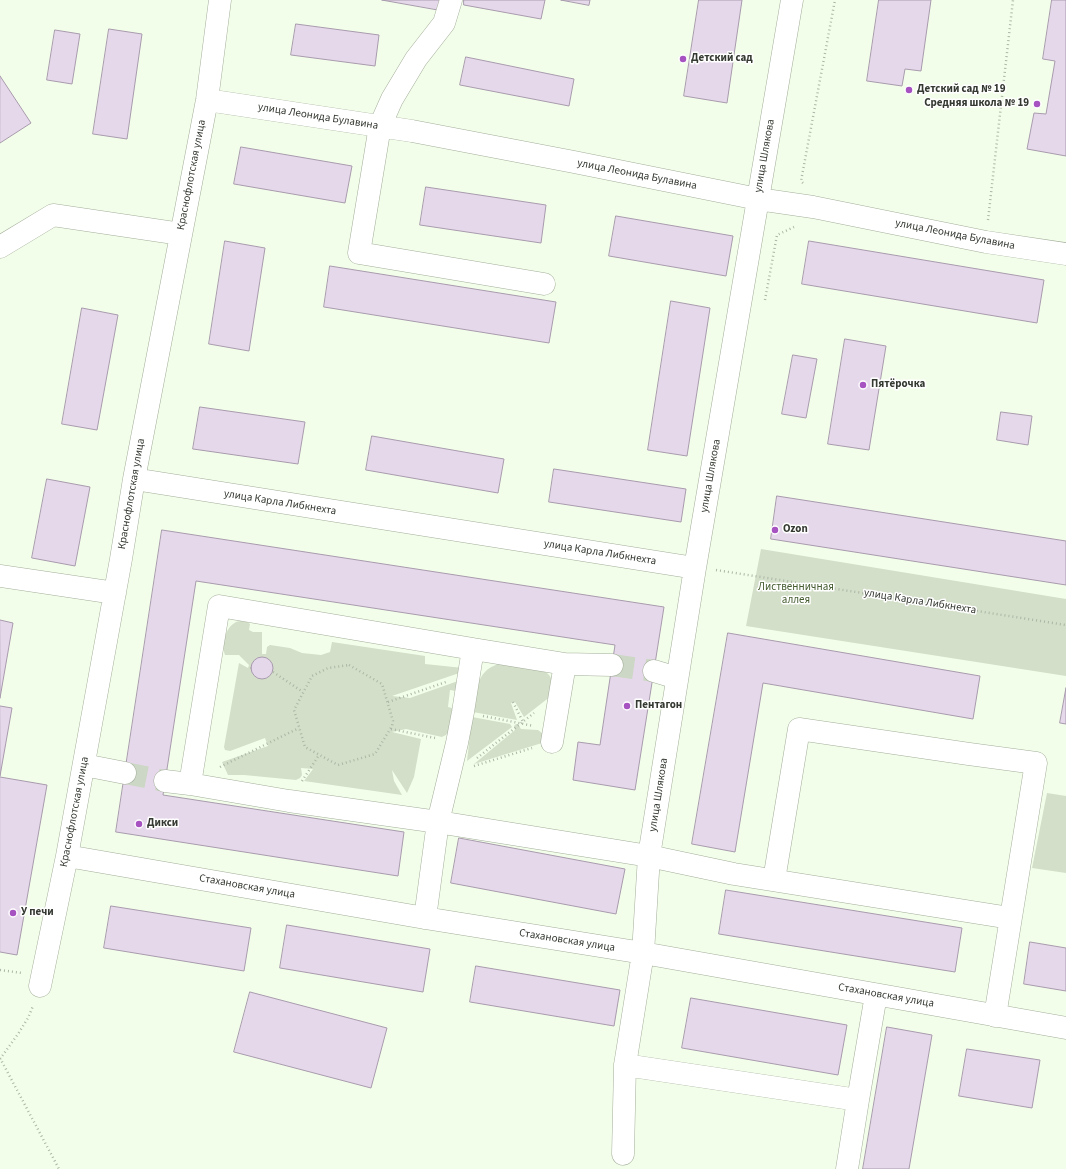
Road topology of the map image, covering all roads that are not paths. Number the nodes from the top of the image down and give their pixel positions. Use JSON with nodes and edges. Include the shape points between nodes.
{"nodes":[{"id":1,"x":220,"y":0,"type":"edge"},
{"id":2,"x":451,"y":0,"type":"edge"},
{"id":3,"x":792,"y":0,"type":"edge"},
{"id":4,"x":207,"y":100,"type":"junction"},
{"id":5,"x":380,"y":126,"type":"junction"},
{"id":6,"x":758,"y":199,"type":"junction"},
{"id":7,"x":181,"y":234,"type":"junction"},
{"id":8,"x":0,"y":247,"type":"edge"},
{"id":9,"x":1066,"y":254,"type":"edge"},
{"id":10,"x":544,"y":284,"type":"dead end"},
{"id":11,"x":134,"y":480,"type":"junction"},
{"id":12,"x":695,"y":568,"type":"junction"},
{"id":13,"x":0,"y":576,"type":"edge"},
{"id":14,"x":115,"y":593,"type":"junction"},
{"id":15,"x":473,"y":649,"type":"junction"},
{"id":16,"x":564,"y":664,"type":"junction"},
{"id":17,"x":612,"y":665,"type":"tunnel mouth"},
{"id":18,"x":654,"y":670,"type":"tunnel mouth"},
{"id":19,"x":677,"y":678,"type":"junction"},
{"id":20,"x":552,"y":742,"type":"road end"},
{"id":21,"x":84,"y":765,"type":"junction"},
{"id":22,"x":125,"y":773,"type":"tunnel mouth"},
{"id":23,"x":165,"y":781,"type":"tunnel mouth"},
{"id":24,"x":190,"y":783,"type":"junction"},
{"id":25,"x":438,"y":822,"type":"junction"},
{"id":26,"x":67,"y":856,"type":"junction"},
{"id":27,"x":649,"y":856,"type":"junction"},
{"id":28,"x":774,"y":880,"type":"junction"},
{"id":29,"x":425,"y":918,"type":"junction"},
{"id":30,"x":1010,"y":918,"type":"junction"},
{"id":31,"x":643,"y":953,"type":"junction"},
{"id":32,"x":40,"y":986,"type":"road end"},
{"id":33,"x":876,"y":995,"type":"junction"},
{"id":34,"x":994,"y":1016,"type":"junction"},
{"id":35,"x":1066,"y":1028,"type":"edge"},
{"id":36,"x":625,"y":1065,"type":"junction"},
{"id":37,"x":858,"y":1100,"type":"junction"},
{"id":38,"x":623,"y":1154,"type":"dead end"},
{"id":39,"x":847,"y":1169,"type":"edge"}],
"edges":[{"from":1,"to":4,"type":"street","name":"Краснофлотская улица"},
{"from":2,"to":5,"type":"street","via":[[444,23],[416,59],[392,99]]},
{"from":3,"to":6,"type":"street","name":"улица Шлякова"},
{"from":4,"to":5,"type":"street","name":"улица Леонида Булавина"},
{"from":4,"to":7,"type":"street","name":"Краснофлотская улица"},
{"from":5,"to":6,"type":"street","name":"улица Леонида Булавина"},
{"from":5,"to":10,"type":"street","via":[[359,253]]},
{"from":6,"to":9,"type":"street","name":"улица Леонида Булавина","via":[[813,207],[986,242]]},
{"from":6,"to":12,"type":"street","name":"улица Шлякова"},
{"from":7,"to":8,"type":"street","via":[[53,215]]},
{"from":7,"to":11,"type":"street","name":"Краснофлотская улица"},
{"from":11,"to":12,"type":"street","name":"улица Карла Либкнехта"},
{"from":11,"to":14,"type":"street","name":"Краснофлотская улица"},
{"from":12,"to":19,"type":"street","name":"улица Шлякова"},
{"from":13,"to":14,"type":"street"},
{"from":14,"to":21,"type":"street","name":"Краснофлотская улица"},
{"from":15,"to":16,"type":"street"},
{"from":15,"to":24,"type":"street","via":[[219,606]]},
{"from":15,"to":25,"type":"street","via":[[457,743]]},
{"from":16,"to":17,"type":"street"},
{"from":16,"to":20,"type":"street"},
{"from":18,"to":19,"type":"street"},
{"from":19,"to":27,"type":"street","name":"улица Шлякова"},
{"from":21,"to":22,"type":"street"},
{"from":21,"to":26,"type":"street","name":"Краснофлотская улица"},
{"from":23,"to":24,"type":"street"},
{"from":24,"to":25,"type":"street","via":[[289,801]]},
{"from":25,"to":27,"type":"street"},
{"from":25,"to":29,"type":"street"},
{"from":26,"to":29,"type":"street","name":"Стахановская улица"},
{"from":26,"to":32,"type":"street","name":"Краснофлотская улица"},
{"from":27,"to":28,"type":"street"},
{"from":27,"to":31,"type":"street","name":"улица Шлякова"},
{"from":28,"to":30,"type":"street"},
{"from":28,"to":30,"type":"street","via":[[799,729],[1036,763]]},
{"from":29,"to":31,"type":"street","name":"Стахановская улица"},
{"from":30,"to":34,"type":"street"},
{"from":31,"to":33,"type":"street","name":"Стахановская улица"},
{"from":31,"to":36,"type":"street","name":"улица Шлякова"},
{"from":33,"to":34,"type":"street","name":"Стахановская улица"},
{"from":33,"to":37,"type":"street"},
{"from":34,"to":35,"type":"street","name":"Стахановская улица"},
{"from":36,"to":37,"type":"street"},
{"from":36,"to":38,"type":"street","name":"улица Шлякова"},
{"from":37,"to":39,"type":"street"}]}
